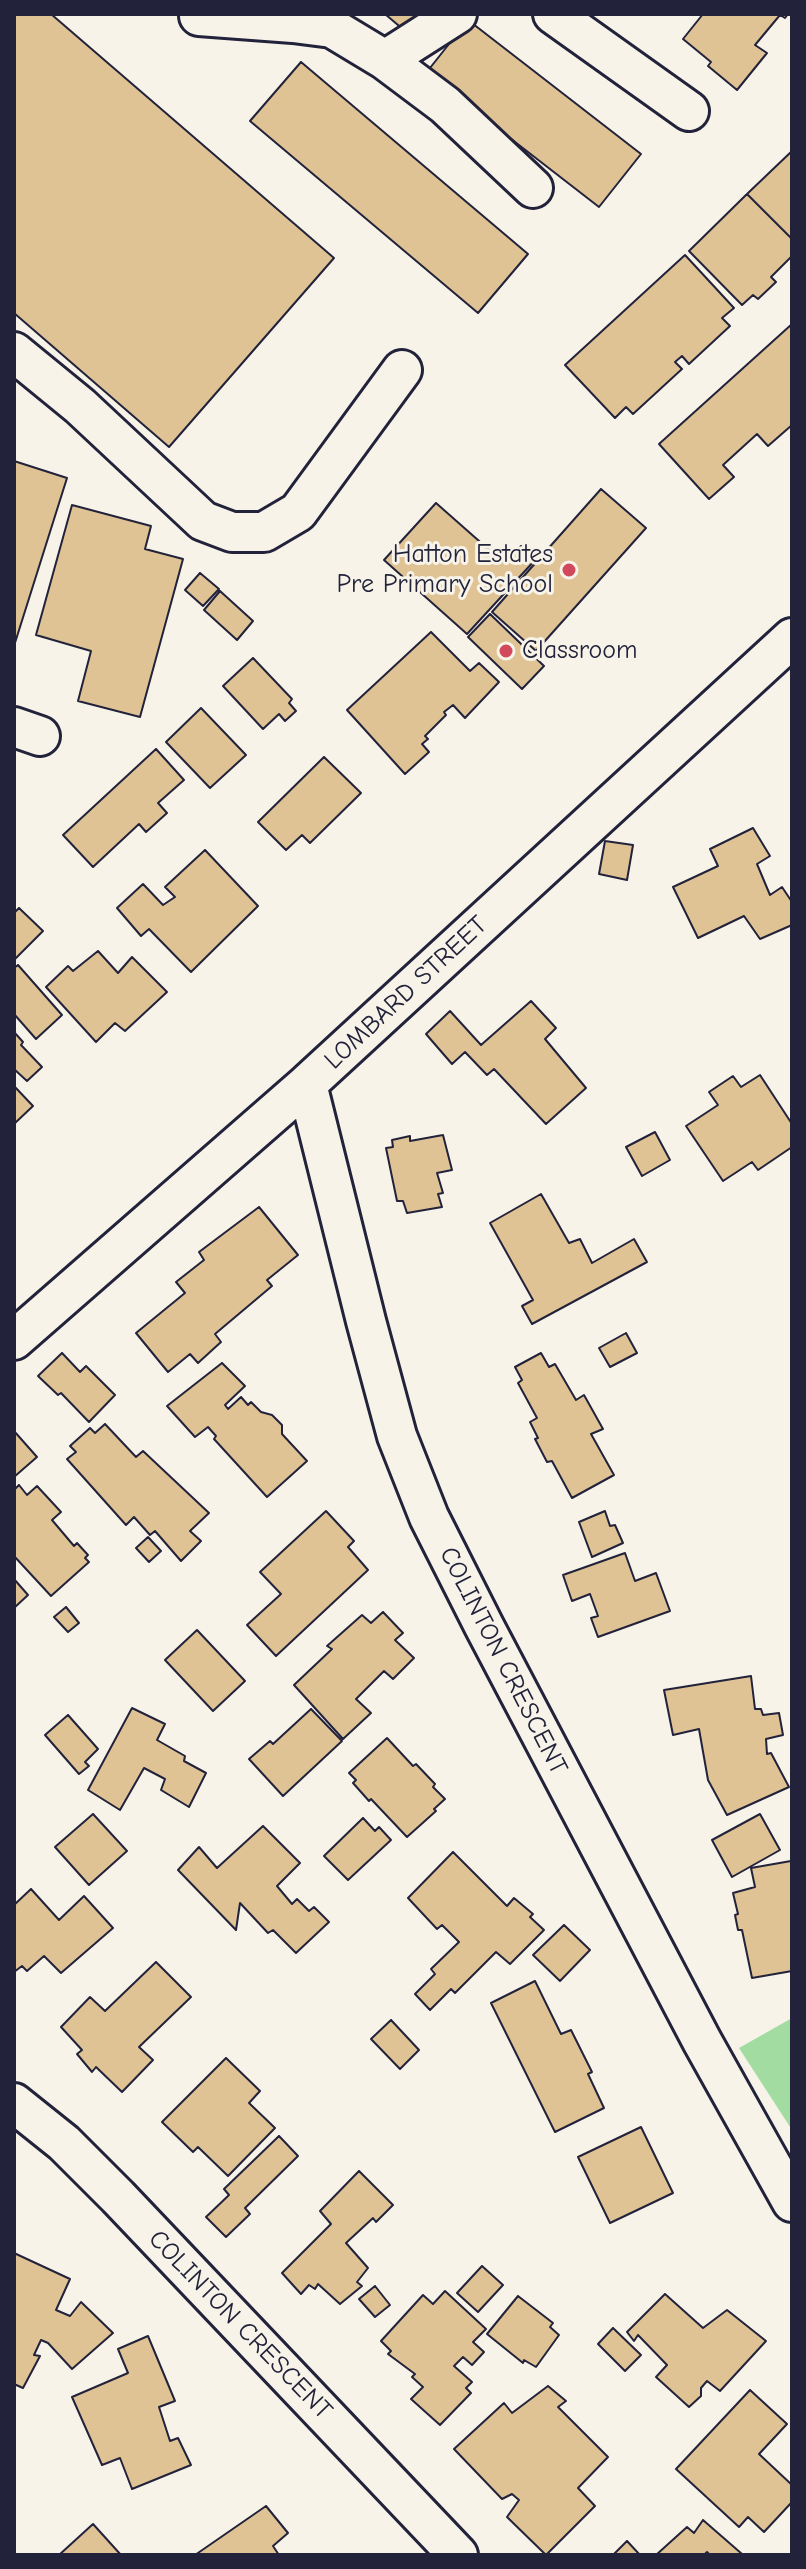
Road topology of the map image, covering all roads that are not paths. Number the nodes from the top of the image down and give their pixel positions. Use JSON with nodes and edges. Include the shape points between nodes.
{"nodes":[{"id":1,"x":457,"y":14,"type":"edge"},
{"id":2,"x":553,"y":14,"type":"edge"},
{"id":3,"x":198,"y":15,"type":"edge"},
{"id":4,"x":385,"y":60,"type":"junction"},
{"id":5,"x":689,"y":111,"type":"dead end"},
{"id":6,"x":533,"y":188,"type":"dead end"},
{"id":7,"x":14,"y":352,"type":"edge"},
{"id":8,"x":402,"y":370,"type":"dead end"},
{"id":9,"x":792,"y":638,"type":"edge"},
{"id":10,"x":307,"y":1084,"type":"junction"},
{"id":11,"x":14,"y":1340,"type":"edge"},
{"id":12,"x":14,"y":2103,"type":"edge"},
{"id":13,"x":792,"y":2202,"type":"edge"},
{"id":14,"x":458,"y":2555,"type":"edge"}],
"edges":[{"from":1,"to":4,"type":"street"},
{"from":2,"to":5,"type":"street"},
{"from":3,"to":4,"type":"street","via":[[332,28]]},
{"from":4,"to":6,"type":"street","via":[[445,105]]},
{"from":7,"to":8,"type":"street","via":[[203,521],[232,532],[264,532],[298,512]]},
{"from":9,"to":10,"type":"street","name":"LOMBARD STREET"},
{"from":10,"to":11,"type":"street","name":"LOMBARD STREET"},
{"from":10,"to":13,"type":"street","name":"COLINTON CRESCENT","via":[[397,1436],[429,1517],[702,2041]]},
{"from":12,"to":14,"type":"street","name":"COLINTON CRESCENT","via":[[118,2197]]}]}
